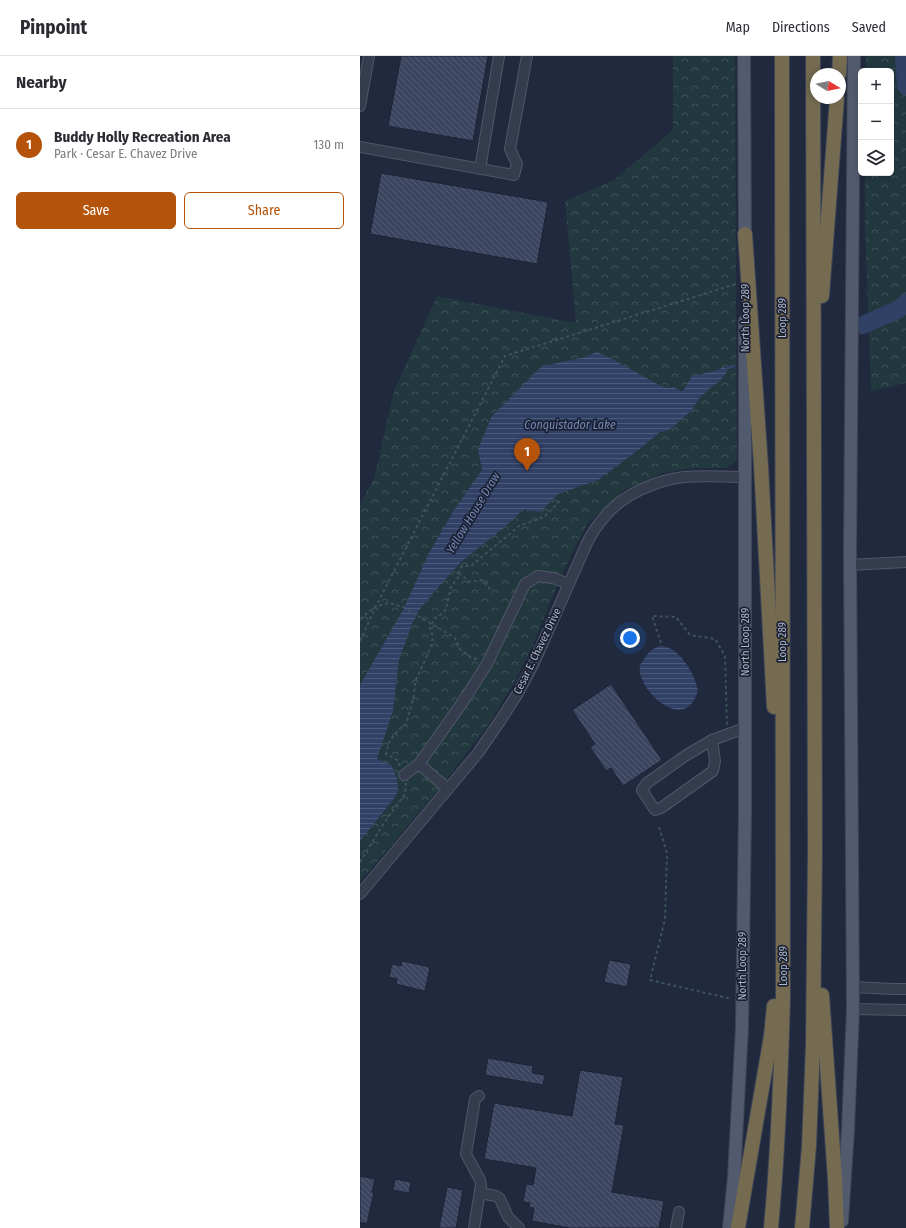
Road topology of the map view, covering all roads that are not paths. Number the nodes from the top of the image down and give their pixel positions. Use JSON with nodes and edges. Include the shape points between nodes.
{"nodes":[{"id":1,"x":368,"y":56,"type":"edge"},
{"id":2,"x":499,"y":56,"type":"edge"},
{"id":3,"x":527,"y":56,"type":"edge"},
{"id":4,"x":744,"y":56,"type":"edge"},
{"id":5,"x":782,"y":56,"type":"edge"},
{"id":6,"x":813,"y":56,"type":"edge"},
{"id":7,"x":840,"y":56,"type":"edge"},
{"id":8,"x":854,"y":56,"type":"edge"},
{"id":9,"x":839,"y":68,"type":"edge"},
{"id":10,"x":837,"y":104,"type":"edge"},
{"id":11,"x":360,"y":106,"type":"edge"},
{"id":12,"x":360,"y":147,"type":"edge"},
{"id":13,"x":480,"y":169,"type":"junction"},
{"id":14,"x":745,"y":234,"type":"junction"},
{"id":15,"x":814,"y":356,"type":"junction"},
{"id":16,"x":745,"y":477,"type":"junction"},
{"id":17,"x":906,"y":562,"type":"edge"},
{"id":18,"x":850,"y":565,"type":"junction"},
{"id":19,"x":569,"y":584,"type":"junction"},
{"id":20,"x":745,"y":728,"type":"junction"},
{"id":21,"x":712,"y":740,"type":"junction"},
{"id":22,"x":419,"y":764,"type":"junction"},
{"id":23,"x":783,"y":773,"type":"junction"},
{"id":24,"x":404,"y":775,"type":"road end"},
{"id":25,"x":448,"y":790,"type":"junction"},
{"id":26,"x":815,"y":851,"type":"junction"},
{"id":27,"x":360,"y":894,"type":"edge"},
{"id":28,"x":783,"y":935,"type":"junction"},
{"id":29,"x":853,"y":987,"type":"junction"},
{"id":30,"x":906,"y":988,"type":"edge"},
{"id":31,"x":853,"y":1009,"type":"junction"},
{"id":32,"x":906,"y":1010,"type":"edge"},
{"id":33,"x":479,"y":1096,"type":"dead end"},
{"id":34,"x":480,"y":1193,"type":"junction"},
{"id":35,"x":679,"y":1212,"type":"dead end"},
{"id":36,"x":474,"y":1228,"type":"edge"},
{"id":37,"x":519,"y":1228,"type":"edge"},
{"id":38,"x":676,"y":1228,"type":"edge"},
{"id":39,"x":729,"y":1228,"type":"edge"},
{"id":40,"x":738,"y":1228,"type":"edge"},
{"id":41,"x":771,"y":1228,"type":"edge"},
{"id":42,"x":802,"y":1228,"type":"edge"},
{"id":43,"x":837,"y":1228,"type":"edge"},
{"id":44,"x":842,"y":1228,"type":"edge"}],
"edges":[{"from":1,"to":11,"type":"street"},
{"from":2,"to":13,"type":"street"},
{"from":3,"to":13,"type":"street","via":[[510,150],[517,164],[514,175]]},
{"from":4,"to":14,"type":"main road","name":"North Loop 289"},
{"from":5,"to":23,"type":"highway","name":"Loop 289"},
{"from":6,"to":15,"type":"highway"},
{"from":7,"to":9,"type":"highway"},
{"from":8,"to":18,"type":"main road"},
{"from":10,"to":15,"type":"highway","via":[[822,298]]},
{"from":12,"to":13,"type":"street"},
{"from":14,"to":16,"type":"main road","name":"North Loop 289"},
{"from":14,"to":23,"type":"highway","via":[[769,601],[774,739]]},
{"from":15,"to":26,"type":"highway"},
{"from":16,"to":19,"type":"street","name":"Cesar E. Chavez Drive","via":[[683,477],[650,486],[634,494],[607,514],[596,527]]},
{"from":16,"to":20,"type":"main road","name":"North Loop 289"},
{"from":17,"to":18,"type":"street"},
{"from":18,"to":29,"type":"main road"},
{"from":19,"to":22,"type":"street","via":[[538,576],[525,584],[487,664]]},
{"from":19,"to":25,"type":"street","name":"Cesar E. Chavez Drive","via":[[518,693],[478,753]]},
{"from":20,"to":21,"type":"street"},
{"from":20,"to":39,"type":"main road","name":"North Loop 289","via":[[742,1027]]},
{"from":21,"to":21,"type":"street","via":[[647,783],[642,790],[655,810],[713,771],[715,761]]},
{"from":22,"to":24,"type":"street"},
{"from":22,"to":25,"type":"street"},
{"from":23,"to":28,"type":"highway","name":"Loop 289"},
{"from":25,"to":27,"type":"street","name":"Cesar E. Chavez Drive"},
{"from":26,"to":42,"type":"highway","via":[[813,1045],[809,1146]]},
{"from":26,"to":43,"type":"highway"},
{"from":28,"to":40,"type":"highway","via":[[775,973],[771,1036]]},
{"from":28,"to":41,"type":"highway","name":"Loop 289","via":[[781,1092]]},
{"from":29,"to":30,"type":"street"},
{"from":29,"to":31,"type":"main road"},
{"from":31,"to":32,"type":"street"},
{"from":31,"to":44,"type":"main road"},
{"from":33,"to":34,"type":"street","via":[[475,1100],[466,1154],[480,1180]]},
{"from":34,"to":36,"type":"street"},
{"from":34,"to":37,"type":"street","via":[[500,1199],[508,1217]]},
{"from":35,"to":38,"type":"street"}]}
